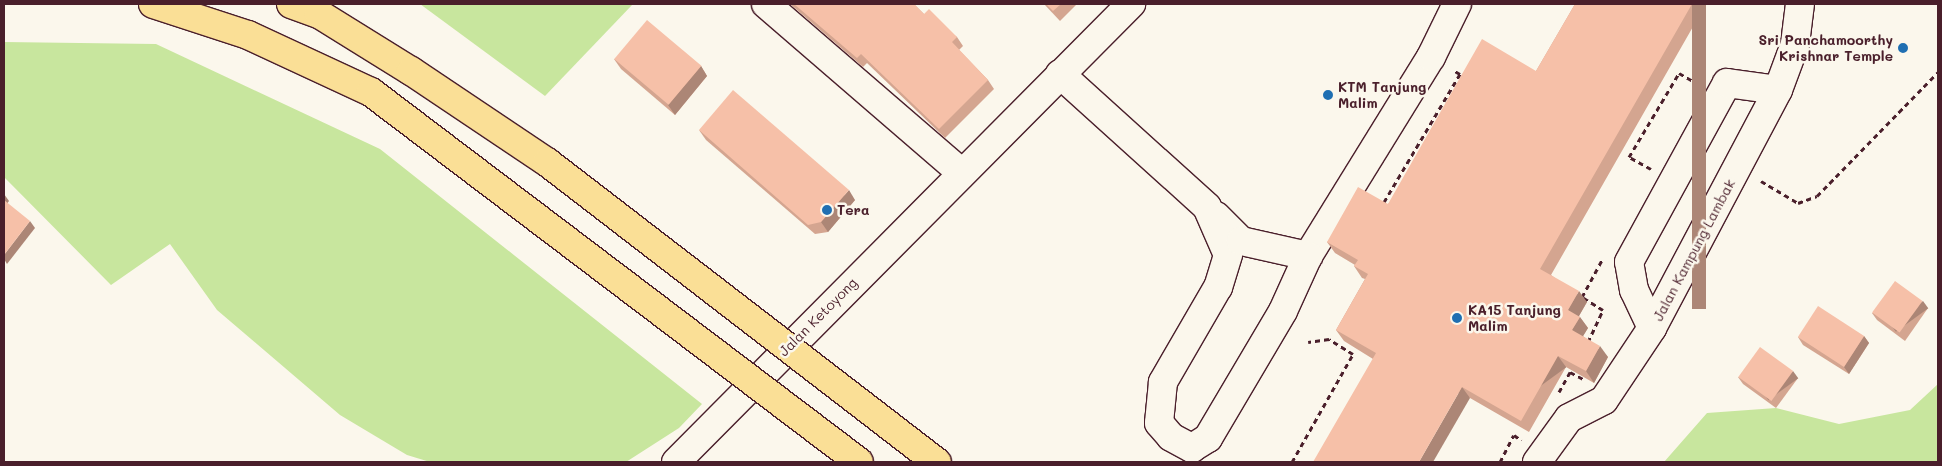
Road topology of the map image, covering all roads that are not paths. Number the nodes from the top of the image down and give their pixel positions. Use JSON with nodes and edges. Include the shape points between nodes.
{"nodes":[{"id":1,"x":153,"y":4,"type":"edge"},
{"id":2,"x":291,"y":4,"type":"edge"},
{"id":3,"x":766,"y":4,"type":"edge"},
{"id":4,"x":1131,"y":4,"type":"edge"},
{"id":5,"x":1457,"y":4,"type":"edge"},
{"id":6,"x":1800,"y":4,"type":"edge"},
{"id":7,"x":1060,"y":74,"type":"junction"},
{"id":8,"x":1778,"y":90,"type":"junction"},
{"id":9,"x":962,"y":173,"type":"junction"},
{"id":10,"x":1207,"y":207,"type":"junction"},
{"id":11,"x":1308,"y":256,"type":"junction"},
{"id":12,"x":1652,"y":328,"type":"junction"},
{"id":13,"x":676,"y":462,"type":"edge"},
{"id":14,"x":859,"y":462,"type":"edge"},
{"id":15,"x":937,"y":462,"type":"edge"},
{"id":16,"x":1537,"y":462,"type":"edge"}],
"edges":[{"from":1,"to":14,"type":"main road","bridge":true,"via":[[248,34],[371,92]]},
{"from":2,"to":15,"type":"main road","bridge":true,"via":[[319,14],[547,162]]},
{"from":3,"to":9,"type":"street"},
{"from":4,"to":7,"type":"street","name":"Jalan Ketoyong"},
{"from":5,"to":11,"type":"street","via":[[1431,57]]},
{"from":6,"to":8,"type":"street","name":"Jalan Kampung Lambak","via":[[1795,44]]},
{"from":7,"to":9,"type":"street","name":"Jalan Ketoyong"},
{"from":7,"to":10,"type":"street"},
{"from":8,"to":12,"type":"street","name":"Jalan Kampung Lambak"},
{"from":8,"to":12,"type":"street","via":[[1739,82],[1727,83],[1629,262],[1634,290]]},
{"from":9,"to":13,"type":"street","name":"Jalan Ketoyong"},
{"from":10,"to":11,"type":"street","via":[[1241,241]]},
{"from":10,"to":11,"type":"street","via":[[1228,256],[1218,287],[1163,382],[1158,423],[1171,437],[1192,448],[1208,438],[1283,311]]},
{"from":12,"to":16,"type":"street","name":"Jalan Kampung Lambak","via":[[1604,400],[1569,418]]}]}
